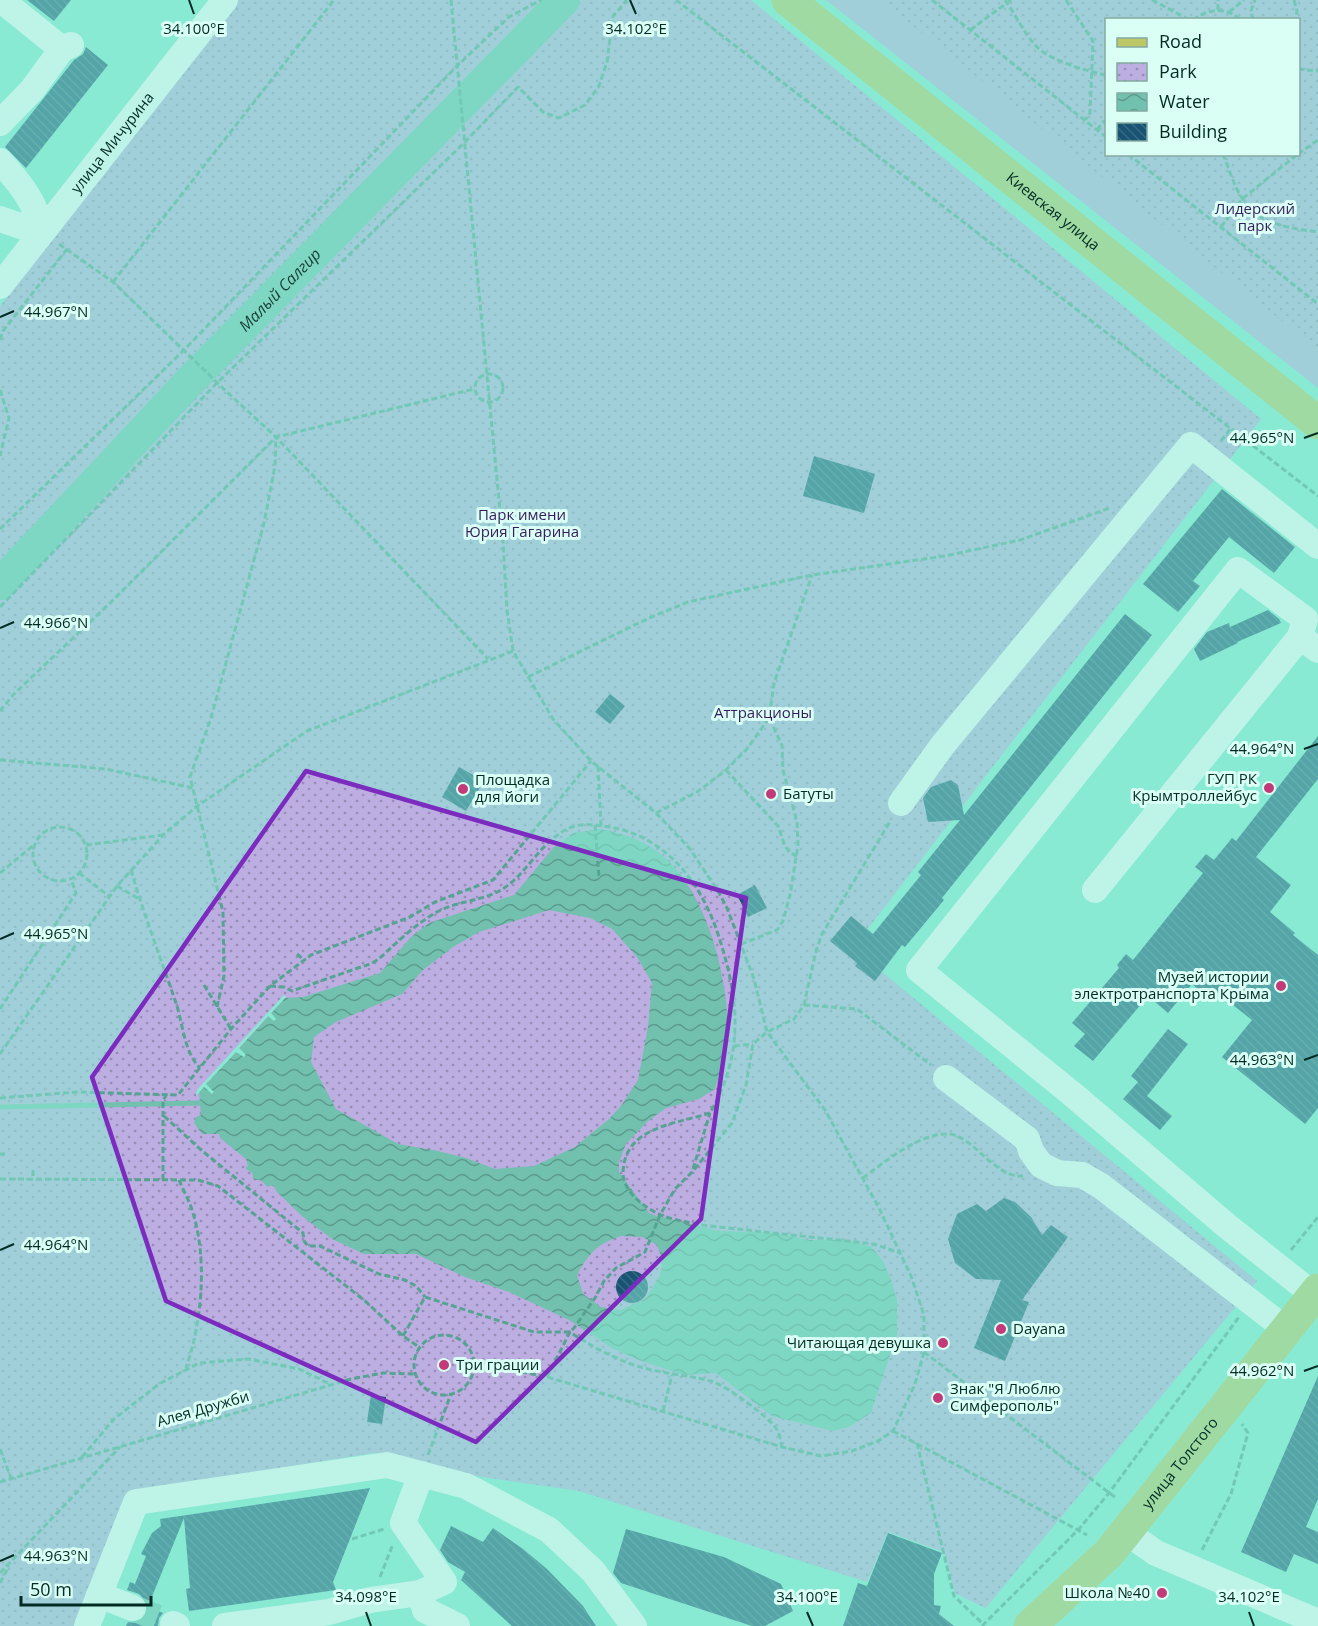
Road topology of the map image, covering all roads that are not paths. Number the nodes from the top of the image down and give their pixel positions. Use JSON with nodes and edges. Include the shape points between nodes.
{"nodes":[{"id":1,"x":225,"y":0,"type":"edge"},
{"id":2,"x":788,"y":0,"type":"edge"},
{"id":3,"x":4,"y":1,"type":"edge"},
{"id":4,"x":0,"y":123,"type":"edge"},
{"id":5,"x":0,"y":161,"type":"edge"},
{"id":6,"x":0,"y":219,"type":"edge"},
{"id":7,"x":41,"y":233,"type":"junction"},
{"id":8,"x":0,"y":286,"type":"edge"},
{"id":9,"x":1318,"y":423,"type":"edge"},
{"id":10,"x":1318,"y":546,"type":"edge"},
{"id":11,"x":1309,"y":643,"type":"edge"},
{"id":12,"x":901,"y":803,"type":"road end"},
{"id":13,"x":1095,"y":890,"type":"dead end"},
{"id":14,"x":946,"y":1077,"type":"road end"},
{"id":15,"x":1316,"y":1292,"type":"edge"},
{"id":16,"x":1287,"y":1330,"type":"junction"},
{"id":17,"x":421,"y":1474,"type":"junction"},
{"id":18,"x":1126,"y":1532,"type":"junction"},
{"id":19,"x":420,"y":1593,"type":"junction"},
{"id":20,"x":99,"y":1595,"type":"junction"},
{"id":21,"x":134,"y":1608,"type":"tunnel mouth"},
{"id":22,"x":1318,"y":1622,"type":"edge"},
{"id":23,"x":87,"y":1626,"type":"edge"},
{"id":24,"x":225,"y":1626,"type":"edge"},
{"id":25,"x":457,"y":1626,"type":"edge"},
{"id":26,"x":634,"y":1626,"type":"edge"},
{"id":27,"x":1030,"y":1626,"type":"edge"}],
"edges":[{"from":1,"to":7,"type":"street","name":"улица Мичурина"},
{"from":2,"to":9,"type":"main road","name":"Киевская улица"},
{"from":3,"to":4,"type":"street","via":[[66,47]]},
{"from":5,"to":7,"type":"street","via":[[40,216]]},
{"from":6,"to":7,"type":"street"},
{"from":7,"to":8,"type":"street","name":"улица Мичурина"},
{"from":10,"to":12,"type":"street","via":[[1191,445],[942,746]]},
{"from":11,"to":13,"type":"street"},
{"from":11,"to":15,"type":"street","via":[[1305,619],[1238,570],[919,970],[1278,1267]]},
{"from":14,"to":16,"type":"street","via":[[1027,1139],[1036,1171],[1082,1175],[1101,1186]]},
{"from":15,"to":16,"type":"main road","name":"улица Толстого"},
{"from":16,"to":18,"type":"main road","name":"улица Толстого"},
{"from":17,"to":19,"type":"street","via":[[403,1522],[444,1582]]},
{"from":17,"to":20,"type":"street","via":[[387,1464],[136,1502]]},
{"from":17,"to":26,"type":"street","via":[[466,1486],[549,1530],[593,1571]]},
{"from":18,"to":22,"type":"street","via":[[1156,1553]]},
{"from":18,"to":27,"type":"main road","name":"улица Толстого","via":[[1109,1553]]},
{"from":19,"to":24,"type":"street","via":[[370,1600],[329,1612]]},
{"from":19,"to":25,"type":"street","via":[[425,1610]]},
{"from":20,"to":21,"type":"street"},
{"from":20,"to":23,"type":"street"}]}
